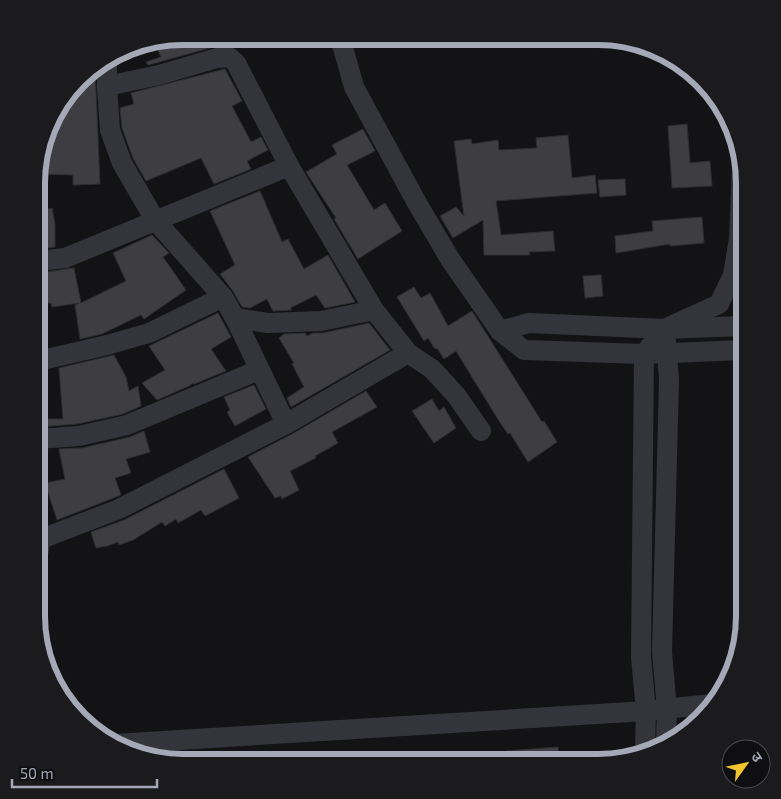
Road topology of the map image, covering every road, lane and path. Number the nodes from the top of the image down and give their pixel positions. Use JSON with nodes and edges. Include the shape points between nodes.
{"nodes":[{"id":1,"x":342,"y":45,"type":"edge"},
{"id":2,"x":108,"y":67,"type":"edge"},
{"id":3,"x":107,"y":86,"type":"junction"},
{"id":4,"x":289,"y":166,"type":"junction"},
{"id":5,"x":155,"y":220,"type":"junction"},
{"id":6,"x":736,"y":257,"type":"edge"},
{"id":7,"x":45,"y":260,"type":"edge"},
{"id":8,"x":223,"y":297,"type":"junction"},
{"id":9,"x":374,"y":310,"type":"junction"},
{"id":10,"x":235,"y":318,"type":"junction"},
{"id":11,"x":736,"y":326,"type":"edge"},
{"id":12,"x":664,"y":329,"type":"junction"},
{"id":13,"x":500,"y":331,"type":"junction"},
{"id":14,"x":736,"y":350,"type":"edge"},
{"id":15,"x":408,"y":353,"type":"junction"},
{"id":16,"x":667,"y":353,"type":"junction"},
{"id":17,"x":644,"y":354,"type":"junction"},
{"id":18,"x":45,"y":360,"type":"edge"},
{"id":19,"x":259,"y":370,"type":"junction"},
{"id":20,"x":286,"y":424,"type":"junction"},
{"id":21,"x":481,"y":431,"type":"dead end"},
{"id":22,"x":45,"y":438,"type":"edge"},
{"id":23,"x":45,"y":537,"type":"edge"},
{"id":24,"x":704,"y":705,"type":"edge"},
{"id":25,"x":667,"y":710,"type":"junction"},
{"id":26,"x":646,"y":712,"type":"junction"},
{"id":27,"x":666,"y":736,"type":"edge"},
{"id":28,"x":129,"y":743,"type":"edge"},
{"id":29,"x":646,"y":745,"type":"edge"}],
"edges":[{"from":1,"to":13,"type":"street","via":[[354,87],[408,186],[450,259]]},
{"from":2,"to":3,"type":"street"},
{"from":3,"to":4,"type":"street","via":[[229,57],[236,63]]},
{"from":3,"to":5,"type":"street","via":[[110,130],[122,163]]},
{"from":4,"to":5,"type":"street"},
{"from":4,"to":9,"type":"street"},
{"from":5,"to":7,"type":"street","via":[[65,258]]},
{"from":5,"to":8,"type":"street"},
{"from":6,"to":12,"type":"street","via":[[733,275],[719,304]]},
{"from":8,"to":10,"type":"street"},
{"from":8,"to":18,"type":"street","via":[[149,333]]},
{"from":9,"to":10,"type":"street","via":[[321,321],[268,323]]},
{"from":9,"to":15,"type":"street"},
{"from":10,"to":19,"type":"street"},
{"from":11,"to":12,"type":"street"},
{"from":12,"to":13,"type":"street","via":[[529,323]]},
{"from":12,"to":16,"type":"street"},
{"from":12,"to":17,"type":"street"},
{"from":13,"to":17,"type":"street","via":[[524,350]]},
{"from":14,"to":16,"type":"street"},
{"from":15,"to":20,"type":"street"},
{"from":15,"to":21,"type":"street","via":[[432,369],[456,395]]},
{"from":16,"to":17,"type":"street"},
{"from":16,"to":25,"type":"street","via":[[662,652]]},
{"from":17,"to":26,"type":"street","via":[[641,657]]},
{"from":19,"to":20,"type":"street"},
{"from":19,"to":22,"type":"street","via":[[127,425],[79,436]]},
{"from":20,"to":23,"type":"street","via":[[119,508]]},
{"from":24,"to":25,"type":"street"},
{"from":25,"to":26,"type":"street"},
{"from":25,"to":27,"type":"street"},
{"from":26,"to":28,"type":"street"},
{"from":26,"to":29,"type":"street"}]}
